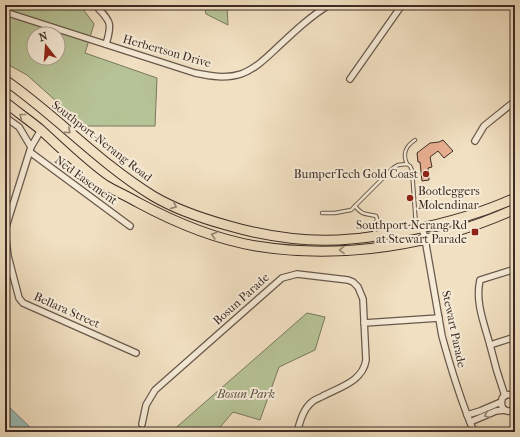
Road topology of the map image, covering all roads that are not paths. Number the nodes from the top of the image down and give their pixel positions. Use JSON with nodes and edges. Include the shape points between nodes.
{"nodes":[{"id":1,"x":95,"y":5,"type":"edge"},
{"id":2,"x":100,"y":5,"type":"edge"},
{"id":3,"x":329,"y":5,"type":"edge"},
{"id":4,"x":402,"y":5,"type":"edge"},
{"id":5,"x":5,"y":12,"type":"edge"},
{"id":6,"x":101,"y":12,"type":"junction"},
{"id":7,"x":106,"y":44,"type":"junction"},
{"id":8,"x":350,"y":79,"type":"dead end"},
{"id":9,"x":5,"y":80,"type":"edge"},
{"id":10,"x":515,"y":101,"type":"edge"},
{"id":11,"x":5,"y":102,"type":"edge"},
{"id":12,"x":5,"y":117,"type":"edge"},
{"id":13,"x":41,"y":130,"type":"junction"},
{"id":14,"x":415,"y":140,"type":"dead end"},
{"id":15,"x":475,"y":141,"type":"dead end"},
{"id":16,"x":30,"y":150,"type":"junction"},
{"id":17,"x":407,"y":164,"type":"junction"},
{"id":18,"x":515,"y":198,"type":"edge"},
{"id":19,"x":355,"y":206,"type":"junction"},
{"id":20,"x":515,"y":208,"type":"edge"},
{"id":21,"x":322,"y":213,"type":"dead end"},
{"id":22,"x":130,"y":226,"type":"dead end"},
{"id":23,"x":419,"y":228,"type":"junction"},
{"id":24,"x":373,"y":236,"type":"junction"},
{"id":25,"x":425,"y":240,"type":"junction"},
{"id":26,"x":515,"y":269,"type":"edge"},
{"id":27,"x":439,"y":318,"type":"junction"},
{"id":28,"x":364,"y":323,"type":"junction"},
{"id":29,"x":515,"y":337,"type":"edge"},
{"id":30,"x":490,"y":345,"type":"junction"},
{"id":31,"x":136,"y":353,"type":"dead end"},
{"id":32,"x":505,"y":396,"type":"junction"},
{"id":33,"x":515,"y":398,"type":"edge"},
{"id":34,"x":501,"y":402,"type":"junction"},
{"id":35,"x":505,"y":410,"type":"junction"},
{"id":36,"x":514,"y":411,"type":"edge"},
{"id":37,"x":467,"y":415,"type":"junction"},
{"id":38,"x":470,"y":422,"type":"junction"},
{"id":39,"x":142,"y":424,"type":"dead end"},
{"id":40,"x":297,"y":432,"type":"edge"},
{"id":41,"x":474,"y":432,"type":"edge"}],
"edges":[{"from":1,"to":6,"type":"street"},
{"from":2,"to":6,"type":"lane"},
{"from":3,"to":7,"type":"street","name":"Herbertson Drive","via":[[257,64],[242,73],[227,76],[195,73]]},
{"from":4,"to":8,"type":"street"},
{"from":5,"to":7,"type":"street","name":"Herbertson Drive"},
{"from":6,"to":7,"type":"street","via":[[110,24]]},
{"from":9,"to":24,"type":"main road","name":"Southport-Nerang Road","one_way":true,"via":[[107,163],[153,196],[186,212],[243,230],[287,238],[334,240]]},
{"from":10,"to":15,"type":"street","via":[[484,126]]},
{"from":13,"to":11,"type":"main road","one_way":true},
{"from":12,"to":16,"type":"street","via":[[19,127]]},
{"from":13,"to":16,"type":"street","name":"Bellara Street"},
{"from":25,"to":13,"type":"main road","one_way":true,"via":[[360,250],[288,250],[254,246],[210,234],[159,214],[106,185],[78,164]]},
{"from":14,"to":17,"type":"lane","via":[[405,150],[404,158]]},
{"from":16,"to":22,"type":"street","name":"Ned Easement"},
{"from":16,"to":31,"type":"street","name":"Bellara Street","via":[[6,230],[8,256],[19,298],[23,303]]},
{"from":17,"to":19,"type":"lane","via":[[394,168]]},
{"from":17,"to":23,"type":"lane","via":[[412,170]]},
{"from":18,"to":23,"type":"main road","name":"Southport-Nerang Road","via":[[464,218]]},
{"from":19,"to":21,"type":"lane","via":[[349,211]]},
{"from":19,"to":24,"type":"lane","via":[[364,215],[376,216]]},
{"from":20,"to":25,"type":"main road","via":[[483,222]]},
{"from":23,"to":24,"type":"main road","name":"Southport-Nerang Road"},
{"from":23,"to":25,"type":"street","name":"Stewart Parade"},
{"from":25,"to":27,"type":"street","name":"Stewart Parade"},
{"from":26,"to":30,"type":"street","via":[[480,280],[477,291]]},
{"from":27,"to":28,"type":"street"},
{"from":27,"to":37,"type":"street","name":"Stewart Parade","via":[[452,373]]},
{"from":28,"to":39,"type":"street","name":"Bosun Parade","via":[[362,294],[353,282],[297,274],[282,278],[155,390],[146,405]]},
{"from":28,"to":40,"type":"street","name":"Bosun Parade","via":[[366,360],[362,373],[355,380],[312,402],[303,413]]},
{"from":29,"to":30,"type":"street"},
{"from":30,"to":32,"type":"street"},
{"from":32,"to":33,"type":"street"},
{"from":32,"to":34,"type":"street"},
{"from":34,"to":35,"type":"street"},
{"from":34,"to":37,"type":"street"},
{"from":35,"to":36,"type":"street"},
{"from":35,"to":38,"type":"street","one_way":true},
{"from":37,"to":38,"type":"street","name":"Stewart Parade"},
{"from":38,"to":41,"type":"street","name":"Stewart Parade"}]}
